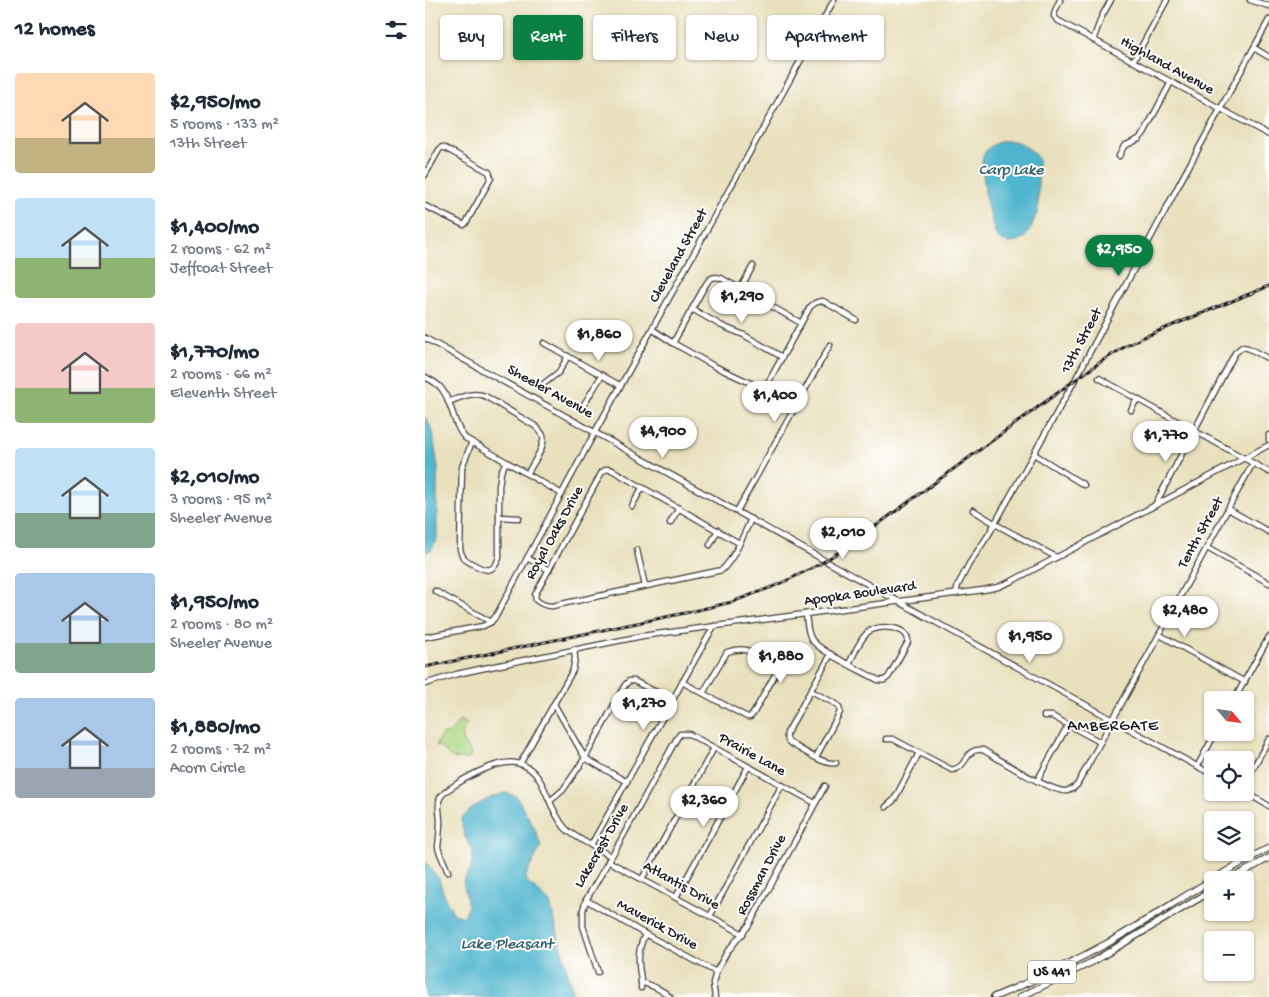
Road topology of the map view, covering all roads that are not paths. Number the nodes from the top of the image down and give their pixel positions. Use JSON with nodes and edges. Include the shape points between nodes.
{"nodes":[{"id":1,"x":834,"y":0,"type":"edge"},
{"id":2,"x":1060,"y":0,"type":"edge"},
{"id":3,"x":1111,"y":0,"type":"edge"},
{"id":4,"x":1167,"y":0,"type":"edge"},
{"id":5,"x":1250,"y":0,"type":"edge"},
{"id":6,"x":1269,"y":6,"type":"edge"},
{"id":7,"x":1269,"y":20,"type":"edge"},
{"id":8,"x":1093,"y":40,"type":"junction"},
{"id":9,"x":1254,"y":48,"type":"junction"},
{"id":10,"x":1269,"y":56,"type":"edge"},
{"id":11,"x":1132,"y":62,"type":"junction"},
{"id":12,"x":1171,"y":82,"type":"junction"},
{"id":13,"x":1221,"y":109,"type":"junction"},
{"id":14,"x":1269,"y":135,"type":"edge"},
{"id":15,"x":1119,"y":156,"type":"dead end"},
{"id":16,"x":425,"y":175,"type":"edge"},
{"id":17,"x":425,"y":206,"type":"edge"},
{"id":18,"x":753,"y":266,"type":"dead end"},
{"id":19,"x":740,"y":289,"type":"junction"},
{"id":20,"x":692,"y":309,"type":"junction"},
{"id":21,"x":856,"y":320,"type":"dead end"},
{"id":22,"x":801,"y":323,"type":"junction"},
{"id":23,"x":652,"y":329,"type":"junction"},
{"id":24,"x":425,"y":338,"type":"edge"},
{"id":25,"x":544,"y":343,"type":"dead end"},
{"id":26,"x":673,"y":343,"type":"junction"},
{"id":27,"x":830,"y":345,"type":"dead end"},
{"id":28,"x":568,"y":356,"type":"junction"},
{"id":29,"x":782,"y":357,"type":"junction"},
{"id":30,"x":1269,"y":359,"type":"edge"},
{"id":31,"x":602,"y":375,"type":"junction"},
{"id":32,"x":425,"y":377,"type":"edge"},
{"id":33,"x":1099,"y":378,"type":"dead end"},
{"id":34,"x":542,"y":385,"type":"dead end"},
{"id":35,"x":621,"y":386,"type":"junction"},
{"id":36,"x":1137,"y":399,"type":"junction"},
{"id":37,"x":448,"y":402,"type":"junction"},
{"id":38,"x":583,"y":406,"type":"dead end"},
{"id":39,"x":1131,"y":410,"type":"dead end"},
{"id":40,"x":1195,"y":431,"type":"junction"},
{"id":41,"x":595,"y":432,"type":"junction"},
{"id":42,"x":1269,"y":435,"type":"edge"},
{"id":43,"x":1269,"y":440,"type":"edge"},
{"id":44,"x":472,"y":442,"type":"junction"},
{"id":45,"x":1269,"y":445,"type":"edge"},
{"id":46,"x":1034,"y":454,"type":"junction"},
{"id":47,"x":1245,"y":458,"type":"junction"},
{"id":48,"x":506,"y":462,"type":"junction"},
{"id":49,"x":1253,"y":463,"type":"junction"},
{"id":50,"x":1269,"y":472,"type":"edge"},
{"id":51,"x":527,"y":474,"type":"junction"},
{"id":52,"x":1084,"y":485,"type":"dead end"},
{"id":53,"x":642,"y":488,"type":"junction"},
{"id":54,"x":562,"y":494,"type":"junction"},
{"id":55,"x":1155,"y":505,"type":"junction"},
{"id":56,"x":632,"y":506,"type":"dead end"},
{"id":57,"x":679,"y":508,"type":"junction"},
{"id":58,"x":1228,"y":509,"type":"junction"},
{"id":59,"x":973,"y":510,"type":"dead end"},
{"id":60,"x":737,"y":511,"type":"junction"},
{"id":61,"x":499,"y":516,"type":"junction"},
{"id":62,"x":519,"y":518,"type":"dead end"},
{"id":63,"x":751,"y":519,"type":"junction"},
{"id":64,"x":670,"y":523,"type":"dead end"},
{"id":65,"x":995,"y":524,"type":"junction"},
{"id":66,"x":718,"y":530,"type":"junction"},
{"id":67,"x":1269,"y":532,"type":"edge"},
{"id":68,"x":739,"y":543,"type":"junction"},
{"id":69,"x":710,"y":545,"type":"dead end"},
{"id":70,"x":1207,"y":548,"type":"junction"},
{"id":71,"x":637,"y":550,"type":"dead end"},
{"id":72,"x":1056,"y":557,"type":"junction"},
{"id":73,"x":527,"y":558,"type":"junction"},
{"id":74,"x":549,"y":570,"type":"junction"},
{"id":75,"x":1269,"y":583,"type":"edge"},
{"id":76,"x":645,"y":586,"type":"junction"},
{"id":77,"x":435,"y":590,"type":"dead end"},
{"id":78,"x":956,"y":594,"type":"junction"},
{"id":79,"x":898,"y":602,"type":"junction"},
{"id":80,"x":806,"y":614,"type":"junction"},
{"id":81,"x":491,"y":622,"type":"junction"},
{"id":82,"x":714,"y":626,"type":"junction"},
{"id":83,"x":1160,"y":635,"type":"junction"},
{"id":84,"x":425,"y":637,"type":"edge"},
{"id":85,"x":1269,"y":637,"type":"edge"},
{"id":86,"x":574,"y":649,"type":"junction"},
{"id":87,"x":831,"y":654,"type":"junction"},
{"id":88,"x":849,"y":664,"type":"junction"},
{"id":89,"x":682,"y":682,"type":"junction"},
{"id":90,"x":1245,"y":682,"type":"junction"},
{"id":91,"x":425,"y":684,"type":"edge"},
{"id":92,"x":811,"y":691,"type":"junction"},
{"id":93,"x":1240,"y":691,"type":"edge"},
{"id":94,"x":703,"y":693,"type":"junction"},
{"id":95,"x":672,"y":700,"type":"junction"},
{"id":96,"x":554,"y":704,"type":"junction"},
{"id":97,"x":1044,"y":716,"type":"dead end"},
{"id":98,"x":1113,"y":720,"type":"junction"},
{"id":99,"x":1068,"y":724,"type":"junction"},
{"id":100,"x":677,"y":738,"type":"joint"},
{"id":101,"x":886,"y":739,"type":"dead end"},
{"id":102,"x":1269,"y":739,"type":"edge"},
{"id":103,"x":1211,"y":741,"type":"edge"},
{"id":104,"x":1100,"y":742,"type":"junction"},
{"id":105,"x":714,"y":748,"type":"junction"},
{"id":106,"x":919,"y":753,"type":"junction"},
{"id":107,"x":585,"y":758,"type":"junction"},
{"id":108,"x":816,"y":758,"type":"junction"},
{"id":109,"x":835,"y":763,"type":"dead end"},
{"id":110,"x":520,"y":764,"type":"junction"},
{"id":111,"x":1197,"y":766,"type":"junction"},
{"id":112,"x":1254,"y":766,"type":"edge"},
{"id":113,"x":748,"y":767,"type":"junction"},
{"id":114,"x":1204,"y":770,"type":"edge"},
{"id":115,"x":1037,"y":781,"type":"junction"},
{"id":116,"x":627,"y":782,"type":"junction"},
{"id":117,"x":781,"y":786,"type":"junction"},
{"id":118,"x":825,"y":786,"type":"dead end"},
{"id":119,"x":1254,"y":797,"type":"edge"},
{"id":120,"x":550,"y":801,"type":"junction"},
{"id":121,"x":815,"y":803,"type":"junction"},
{"id":122,"x":886,"y":806,"type":"dead end"},
{"id":123,"x":1269,"y":806,"type":"edge"},
{"id":124,"x":591,"y":845,"type":"junction"},
{"id":125,"x":1269,"y":848,"type":"edge"},
{"id":126,"x":1259,"y":853,"type":"junction"},
{"id":127,"x":1254,"y":856,"type":"edge"},
{"id":128,"x":609,"y":858,"type":"junction"},
{"id":129,"x":1269,"y":858,"type":"edge"},
{"id":130,"x":1244,"y":861,"type":"edge"},
{"id":131,"x":1251,"y":868,"type":"junction"},
{"id":132,"x":1245,"y":871,"type":"edge"},
{"id":133,"x":448,"y":872,"type":"dead end"},
{"id":134,"x":642,"y":879,"type":"junction"},
{"id":135,"x":1204,"y":895,"type":"edge"},
{"id":136,"x":676,"y":897,"type":"junction"},
{"id":137,"x":586,"y":900,"type":"junction"},
{"id":138,"x":1174,"y":902,"type":"junction"},
{"id":139,"x":1179,"y":910,"type":"junction"},
{"id":140,"x":710,"y":916,"type":"junction"},
{"id":141,"x":1125,"y":932,"type":"junction"},
{"id":142,"x":645,"y":934,"type":"junction"},
{"id":143,"x":743,"y":934,"type":"junction"},
{"id":144,"x":1130,"y":940,"type":"junction"},
{"id":145,"x":598,"y":972,"type":"dead end"},
{"id":146,"x":716,"y":972,"type":"junction"},
{"id":147,"x":1049,"y":974,"type":"junction"},
{"id":148,"x":641,"y":982,"type":"junction"},
{"id":149,"x":1053,"y":982,"type":"junction"},
{"id":150,"x":641,"y":988,"type":"dead end"},
{"id":151,"x":670,"y":997,"type":"edge"},
{"id":152,"x":715,"y":997,"type":"edge"},
{"id":153,"x":994,"y":997,"type":"edge"},
{"id":154,"x":1020,"y":997,"type":"edge"}],
"edges":[{"from":1,"to":23,"type":"street","name":"Cleveland Street"},
{"from":2,"to":8,"type":"street","name":"Highland Avenue","via":[[1054,16],[1057,20]]},
{"from":3,"to":8,"type":"street"},
{"from":4,"to":11,"type":"street"},
{"from":5,"to":6,"type":"street"},
{"from":7,"to":9,"type":"street","name":"13th Street"},
{"from":8,"to":11,"type":"street","name":"Highland Avenue"},
{"from":9,"to":10,"type":"street"},
{"from":9,"to":13,"type":"street","name":"13th Street"},
{"from":11,"to":12,"type":"street","name":"Highland Avenue"},
{"from":12,"to":13,"type":"street","name":"Highland Avenue"},
{"from":12,"to":15,"type":"street","via":[[1144,133],[1125,146]]},
{"from":13,"to":14,"type":"street","name":"Highland Avenue"},
{"from":13,"to":46,"type":"street","name":"13th Street"},
{"from":16,"to":17,"type":"street","via":[[442,147],[489,172],[491,178],[464,225]]},
{"from":18,"to":19,"type":"street"},
{"from":19,"to":20,"type":"street","via":[[721,278],[711,278]]},
{"from":19,"to":22,"type":"street"},
{"from":20,"to":26,"type":"street"},
{"from":20,"to":29,"type":"street"},
{"from":21,"to":22,"type":"street","via":[[818,301],[813,303]]},
{"from":22,"to":29,"type":"street"},
{"from":23,"to":26,"type":"street"},
{"from":23,"to":35,"type":"street","name":"Cleveland Street"},
{"from":24,"to":41,"type":"street","name":"Sheeler Avenue"},
{"from":25,"to":28,"type":"street"},
{"from":26,"to":29,"type":"street","via":[[757,386],[766,384]]},
{"from":27,"to":60,"type":"street"},
{"from":28,"to":31,"type":"street"},
{"from":28,"to":34,"type":"street","via":[[559,372]]},
{"from":30,"to":40,"type":"street","via":[[1242,347],[1235,353]]},
{"from":31,"to":35,"type":"street"},
{"from":31,"to":38,"type":"street"},
{"from":32,"to":37,"type":"street","via":[[440,387]]},
{"from":33,"to":36,"type":"street"},
{"from":35,"to":41,"type":"street","name":"Cleveland Street"},
{"from":36,"to":39,"type":"street"},
{"from":36,"to":40,"type":"street"},
{"from":37,"to":44,"type":"street","via":[[460,433]]},
{"from":37,"to":51,"type":"street","via":[[479,393],[535,426],[544,437],[543,444]]},
{"from":40,"to":47,"type":"street"},
{"from":40,"to":55,"type":"street"},
{"from":41,"to":54,"type":"street","name":"Cleveland Street"},
{"from":41,"to":60,"type":"street","name":"Sheeler Avenue"},
{"from":42,"to":43,"type":"street"},
{"from":44,"to":48,"type":"street"},
{"from":44,"to":61,"type":"street","via":[[461,466],[460,549],[465,560],[483,570],[494,568],[499,558]]},
{"from":45,"to":47,"type":"street","name":"Apopka Boulevard"},
{"from":46,"to":52,"type":"street"},
{"from":46,"to":65,"type":"street","name":"13th Street"},
{"from":47,"to":49,"type":"street"},
{"from":47,"to":55,"type":"street","name":"Apopka Boulevard"},
{"from":48,"to":51,"type":"street"},
{"from":48,"to":61,"type":"street","via":[[500,479]]},
{"from":49,"to":50,"type":"street"},
{"from":49,"to":58,"type":"street","name":"Tenth Street"},
{"from":51,"to":54,"type":"street"},
{"from":53,"to":56,"type":"street"},
{"from":53,"to":57,"type":"street","name":"Royal Oaks Drive"},
{"from":53,"to":74,"type":"street","name":"Royal Oaks Drive","via":[[612,470],[602,472]]},
{"from":54,"to":73,"type":"street","name":"Cleveland Street"},
{"from":55,"to":72,"type":"street","name":"Apopka Boulevard"},
{"from":57,"to":64,"type":"street"},
{"from":57,"to":66,"type":"street","name":"Royal Oaks Drive"},
{"from":58,"to":67,"type":"street"},
{"from":58,"to":70,"type":"street","name":"Tenth Street"},
{"from":59,"to":65,"type":"street"},
{"from":60,"to":63,"type":"street","name":"Sheeler Avenue"},
{"from":61,"to":62,"type":"street"},
{"from":63,"to":68,"type":"street","name":"Royal Oaks Drive"},
{"from":63,"to":79,"type":"street","name":"Sheeler Avenue"},
{"from":65,"to":72,"type":"street"},
{"from":65,"to":78,"type":"street","name":"13th Street","via":[[972,559]]},
{"from":66,"to":68,"type":"street","name":"Royal Oaks Drive"},
{"from":66,"to":69,"type":"street"},
{"from":68,"to":76,"type":"street","name":"Royal Oaks Drive","via":[[722,570]]},
{"from":70,"to":75,"type":"street"},
{"from":70,"to":83,"type":"street","name":"Tenth Street"},
{"from":71,"to":76,"type":"street"},
{"from":72,"to":78,"type":"street","name":"Apopka Boulevard","via":[[998,587]]},
{"from":73,"to":74,"type":"street"},
{"from":73,"to":81,"type":"street","name":"Cleveland Street"},
{"from":74,"to":76,"type":"street","name":"Royal Oaks Drive","via":[[535,595],[540,604],[546,606]]},
{"from":77,"to":81,"type":"street"},
{"from":78,"to":79,"type":"street","name":"Apopka Boulevard"},
{"from":79,"to":80,"type":"street","name":"Apopka Boulevard"},
{"from":79,"to":98,"type":"street","name":"Sheeler Avenue"},
{"from":80,"to":82,"type":"street","name":"Apopka Boulevard"},
{"from":80,"to":87,"type":"street","via":[[810,638]]},
{"from":81,"to":84,"type":"street"},
{"from":82,"to":86,"type":"street","name":"Apopka Boulevard"},
{"from":82,"to":89,"type":"street"},
{"from":83,"to":90,"type":"street"},
{"from":83,"to":98,"type":"street","name":"Tenth Street"},
{"from":85,"to":90,"type":"street"},
{"from":86,"to":91,"type":"street","name":"Apopka Boulevard","via":[[465,672]]},
{"from":86,"to":96,"type":"street","via":[[573,670]]},
{"from":87,"to":88,"type":"street"},
{"from":87,"to":92,"type":"street"},
{"from":88,"to":88,"type":"street","via":[[865,634],[872,630],[892,627],[906,634],[908,642],[886,679],[879,680]]},
{"from":89,"to":94,"type":"street"},
{"from":89,"to":95,"type":"street"},
{"from":90,"to":93,"type":"street"},
{"from":92,"to":108,"type":"street","via":[[836,704],[840,712]]},
{"from":92,"to":108,"type":"street","via":[[786,737]]},
{"from":94,"to":94,"type":"street","via":[[750,717],[776,669],[746,650],[731,650]]},
{"from":95,"to":107,"type":"street","via":[[629,681]]},
{"from":95,"to":116,"type":"street"},
{"from":96,"to":107,"type":"street"},
{"from":96,"to":110,"type":"street"},
{"from":97,"to":99,"type":"street","via":[[1053,716]]},
{"from":98,"to":104,"type":"street","name":"Tenth Street"},
{"from":98,"to":111,"type":"street","name":"Sheeler Avenue"},
{"from":99,"to":104,"type":"street"},
{"from":99,"to":115,"type":"street"},
{"from":100,"to":105,"type":"street","name":"Prairie Lane","via":[[680,734],[689,734]]},
{"from":100,"to":128,"type":"street","name":"Lakecrest Drive"},
{"from":101,"to":106,"type":"street","via":[[893,739]]},
{"from":102,"to":112,"type":"street"},
{"from":103,"to":111,"type":"street"},
{"from":104,"to":115,"type":"street","name":"Tenth Street","via":[[1072,789],[1061,790]]},
{"from":105,"to":113,"type":"street","name":"Prairie Lane"},
{"from":105,"to":134,"type":"street"},
{"from":106,"to":115,"type":"street","via":[[956,770],[971,752],[983,750]]},
{"from":106,"to":122,"type":"street","via":[[894,800]]},
{"from":107,"to":116,"type":"street"},
{"from":107,"to":120,"type":"street","via":[[563,790]]},
{"from":108,"to":109,"type":"street"},
{"from":110,"to":120,"type":"street","name":"Atlantis Drive","via":[[538,777]]},
{"from":110,"to":133,"type":"street","via":[[509,762],[489,766],[441,796],[438,847]]},
{"from":111,"to":114,"type":"street","name":"Sheeler Avenue"},
{"from":113,"to":117,"type":"street","name":"Prairie Lane"},
{"from":113,"to":136,"type":"street"},
{"from":116,"to":124,"type":"street"},
{"from":117,"to":121,"type":"street","name":"Prairie Lane"},
{"from":117,"to":140,"type":"street"},
{"from":118,"to":121,"type":"street","name":"Rossman Drive"},
{"from":119,"to":123,"type":"street"},
{"from":120,"to":124,"type":"street","name":"Atlantis Drive","via":[[567,830]]},
{"from":121,"to":143,"type":"street","name":"Rossman Drive"},
{"from":124,"to":128,"type":"street","name":"Atlantis Drive"},
{"from":125,"to":126,"type":"main road","number":"US 441"},
{"from":126,"to":127,"type":"main road","number":"US 441"},
{"from":126,"to":131,"type":"main road","via":[[1253,858]]},
{"from":128,"to":134,"type":"street","name":"Atlantis Drive"},
{"from":128,"to":137,"type":"street","name":"Lakecrest Drive"},
{"from":129,"to":131,"type":"main road"},
{"from":130,"to":138,"type":"main road","number":"US 441"},
{"from":131,"to":132,"type":"main road"},
{"from":134,"to":136,"type":"street","name":"Atlantis Drive"},
{"from":135,"to":139,"type":"main road","number":"US 441"},
{"from":136,"to":140,"type":"street","name":"Atlantis Drive"},
{"from":137,"to":142,"type":"street","name":"Maverick Drive"},
{"from":137,"to":145,"type":"street","name":"Lakecrest Drive","via":[[583,926]]},
{"from":138,"to":139,"type":"main road"},
{"from":138,"to":141,"type":"main road","number":"US 441"},
{"from":139,"to":144,"type":"main road","number":"US 441"},
{"from":140,"to":143,"type":"street","name":"Atlantis Drive"},
{"from":141,"to":144,"type":"main road"},
{"from":141,"to":147,"type":"main road","number":"US 441"},
{"from":142,"to":146,"type":"street","name":"Maverick Drive"},
{"from":142,"to":148,"type":"street","via":[[638,962]]},
{"from":143,"to":146,"type":"street","name":"Rossman Drive","via":[[727,952]]},
{"from":144,"to":149,"type":"main road","number":"US 441"},
{"from":146,"to":152,"type":"street","via":[[713,983]]},
{"from":147,"to":149,"type":"main road"},
{"from":147,"to":153,"type":"main road","number":"US 441"},
{"from":148,"to":150,"type":"street"},
{"from":148,"to":151,"type":"street"},
{"from":149,"to":154,"type":"main road","number":"US 441"}]}
